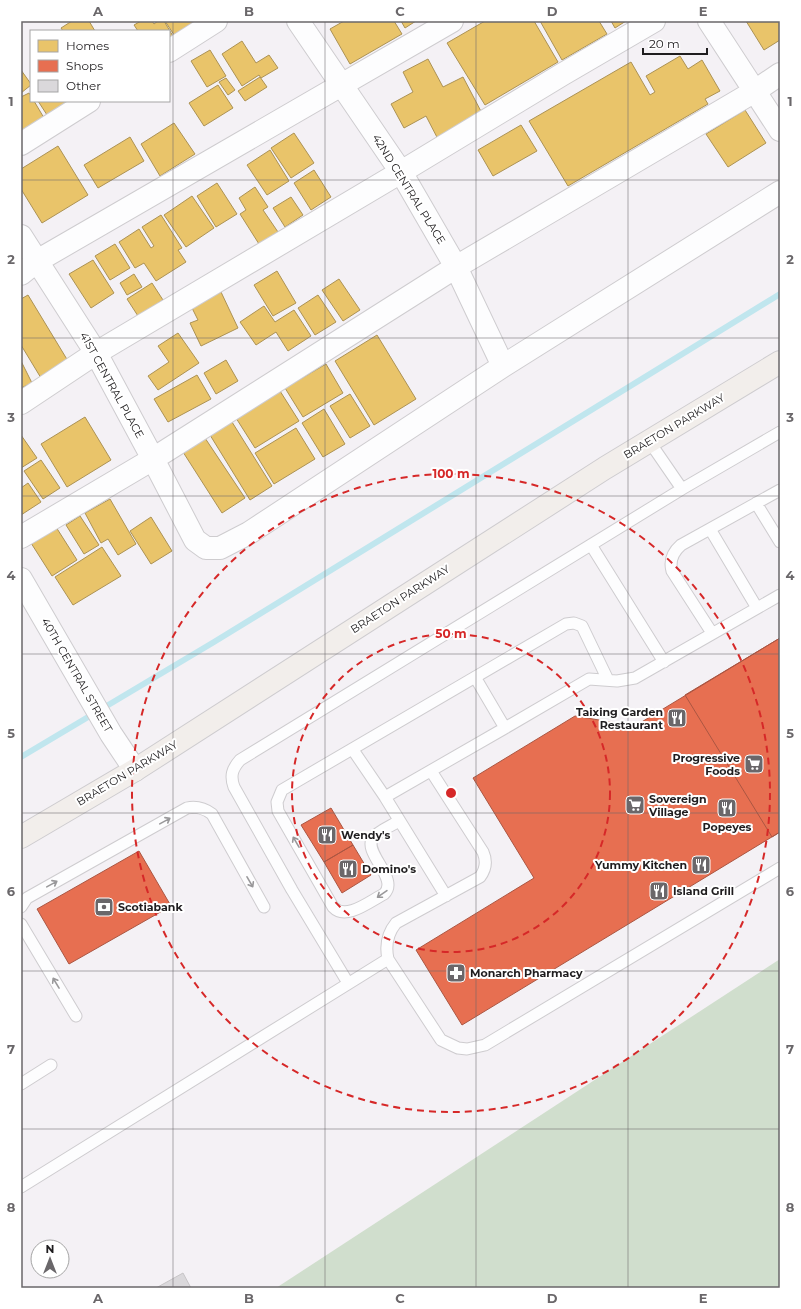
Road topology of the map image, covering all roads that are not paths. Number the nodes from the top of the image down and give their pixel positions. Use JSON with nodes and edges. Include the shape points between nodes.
{"nodes":[{"id":1,"x":216,"y":21,"type":"edge"},
{"id":2,"x":298,"y":21,"type":"edge"},
{"id":3,"x":452,"y":21,"type":"edge"},
{"id":4,"x":654,"y":21,"type":"edge"},
{"id":5,"x":709,"y":21,"type":"edge"},
{"id":6,"x":170,"y":50,"type":"edge"},
{"id":7,"x":780,"y":74,"type":"edge"},
{"id":8,"x":342,"y":85,"type":"junction"},
{"id":9,"x":755,"y":90,"type":"junction"},
{"id":10,"x":87,"y":102,"type":"edge"},
{"id":11,"x":780,"y":130,"type":"edge"},
{"id":12,"x":21,"y":144,"type":"edge"},
{"id":13,"x":401,"y":172,"type":"junction"},
{"id":14,"x":780,"y":192,"type":"edge"},
{"id":15,"x":21,"y":236,"type":"edge"},
{"id":16,"x":29,"y":267,"type":"edge"},
{"id":17,"x":456,"y":267,"type":"junction"},
{"id":18,"x":96,"y":353,"type":"junction"},
{"id":19,"x":780,"y":362,"type":"edge"},
{"id":20,"x":503,"y":366,"type":"junction"},
{"id":21,"x":21,"y":403,"type":"edge"},
{"id":22,"x":780,"y":432,"type":"edge"},
{"id":23,"x":649,"y":441,"type":"junction"},
{"id":24,"x":153,"y":459,"type":"junction"},
{"id":25,"x":682,"y":489,"type":"junction"},
{"id":26,"x":780,"y":490,"type":"edge"},
{"id":27,"x":756,"y":503,"type":"junction"},
{"id":28,"x":710,"y":529,"type":"junction"},
{"id":29,"x":21,"y":538,"type":"edge"},
{"id":30,"x":780,"y":542,"type":"edge"},
{"id":31,"x":591,"y":545,"type":"junction"},
{"id":32,"x":21,"y":579,"type":"edge"},
{"id":33,"x":780,"y":594,"type":"edge"},
{"id":34,"x":757,"y":608,"type":"junction"},
{"id":35,"x":712,"y":633,"type":"junction"},
{"id":36,"x":664,"y":662,"type":"junction"},
{"id":37,"x":475,"y":676,"type":"junction"},
{"id":38,"x":608,"y":680,"type":"junction"},
{"id":39,"x":505,"y":728,"type":"junction"},
{"id":40,"x":353,"y":750,"type":"junction"},
{"id":41,"x":135,"y":770,"type":"junction"},
{"id":42,"x":431,"y":771,"type":"junction"},
{"id":43,"x":385,"y":797,"type":"junction"},
{"id":44,"x":399,"y":821,"type":"junction"},
{"id":45,"x":21,"y":837,"type":"edge"},
{"id":46,"x":780,"y":868,"type":"edge"},
{"id":47,"x":446,"y":896,"type":"junction"},
{"id":48,"x":21,"y":907,"type":"edge"},
{"id":49,"x":264,"y":907,"type":"dead end"},
{"id":50,"x":21,"y":924,"type":"edge"},
{"id":51,"x":388,"y":959,"type":"junction"},
{"id":52,"x":348,"y":983,"type":"junction"},
{"id":53,"x":76,"y":1016,"type":"dead end"},
{"id":54,"x":51,"y":1065,"type":"dead end"},
{"id":55,"x":21,"y":1084,"type":"edge"},
{"id":56,"x":21,"y":1187,"type":"edge"}],
"edges":[{"from":1,"to":6,"type":"street"},
{"from":2,"to":8,"type":"street","name":"42ND CENTRAL PLACE"},
{"from":3,"to":8,"type":"street"},
{"from":4,"to":13,"type":"street"},
{"from":5,"to":9,"type":"street"},
{"from":7,"to":9,"type":"street"},
{"from":8,"to":13,"type":"street","name":"42ND CENTRAL PLACE"},
{"from":8,"to":16,"type":"street"},
{"from":9,"to":11,"type":"street"},
{"from":9,"to":17,"type":"street"},
{"from":10,"to":12,"type":"street"},
{"from":13,"to":17,"type":"street","name":"42ND CENTRAL PLACE"},
{"from":13,"to":18,"type":"street"},
{"from":14,"to":20,"type":"street"},
{"from":15,"to":16,"type":"street","name":"41ST CENTRAL PLACE"},
{"from":16,"to":18,"type":"street","name":"41ST CENTRAL PLACE"},
{"from":17,"to":20,"type":"street","name":"42ND CENTRAL PLACE"},
{"from":17,"to":24,"type":"street"},
{"from":18,"to":21,"type":"street"},
{"from":18,"to":24,"type":"street","name":"41ST CENTRAL PLACE"},
{"from":19,"to":23,"type":"main road","name":"BRAETON PARKWAY"},
{"from":20,"to":24,"type":"street","name":"41ST CENTRAL PLACE","via":[[249,533],[220,548],[206,548],[195,540]]},
{"from":22,"to":25,"type":"lane"},
{"from":23,"to":25,"type":"lane"},
{"from":23,"to":41,"type":"main road","name":"BRAETON PARKWAY"},
{"from":24,"to":29,"type":"street"},
{"from":25,"to":31,"type":"lane"},
{"from":26,"to":27,"type":"lane"},
{"from":27,"to":28,"type":"lane"},
{"from":27,"to":30,"type":"lane"},
{"from":28,"to":34,"type":"lane"},
{"from":28,"to":35,"type":"lane","via":[[677,548],[672,556],[671,566]]},
{"from":31,"to":36,"type":"lane"},
{"from":31,"to":52,"type":"lane","via":[[240,760],[234,768],[234,787]]},
{"from":32,"to":41,"type":"street","name":"40TH CENTRAL STREET"},
{"from":33,"to":34,"type":"lane"},
{"from":34,"to":35,"type":"lane"},
{"from":35,"to":36,"type":"lane"},
{"from":36,"to":38,"type":"lane","via":[[634,678]]},
{"from":37,"to":38,"type":"lane","via":[[566,624],[574,622],[582,626]]},
{"from":37,"to":39,"type":"lane"},
{"from":37,"to":40,"type":"lane"},
{"from":38,"to":39,"type":"lane","via":[[589,679]]},
{"from":39,"to":42,"type":"lane"},
{"from":40,"to":43,"type":"lane"},
{"from":44,"to":40,"type":"lane","one_way":true,"via":[[376,835],[372,841],[372,848],[389,884],[387,891],[351,912],[338,911],[333,907],[278,811],[277,802],[282,790]]},
{"from":41,"to":45,"type":"main road","name":"BRAETON PARKWAY"},
{"from":42,"to":43,"type":"lane"},
{"from":42,"to":47,"type":"lane","via":[[483,852],[486,861],[480,877]]},
{"from":43,"to":44,"type":"lane"},
{"from":44,"to":47,"type":"lane"},
{"from":46,"to":51,"type":"lane","via":[[485,1045],[476,1048],[458,1048],[441,1040]]},
{"from":47,"to":51,"type":"lane","via":[[396,923],[388,936]]},
{"from":48,"to":49,"type":"lane","one_way":true,"via":[[27,898],[193,807],[203,808],[212,814]]},
{"from":53,"to":50,"type":"lane","one_way":true},
{"from":51,"to":52,"type":"lane"},
{"from":52,"to":56,"type":"lane"},
{"from":54,"to":55,"type":"lane"}]}
